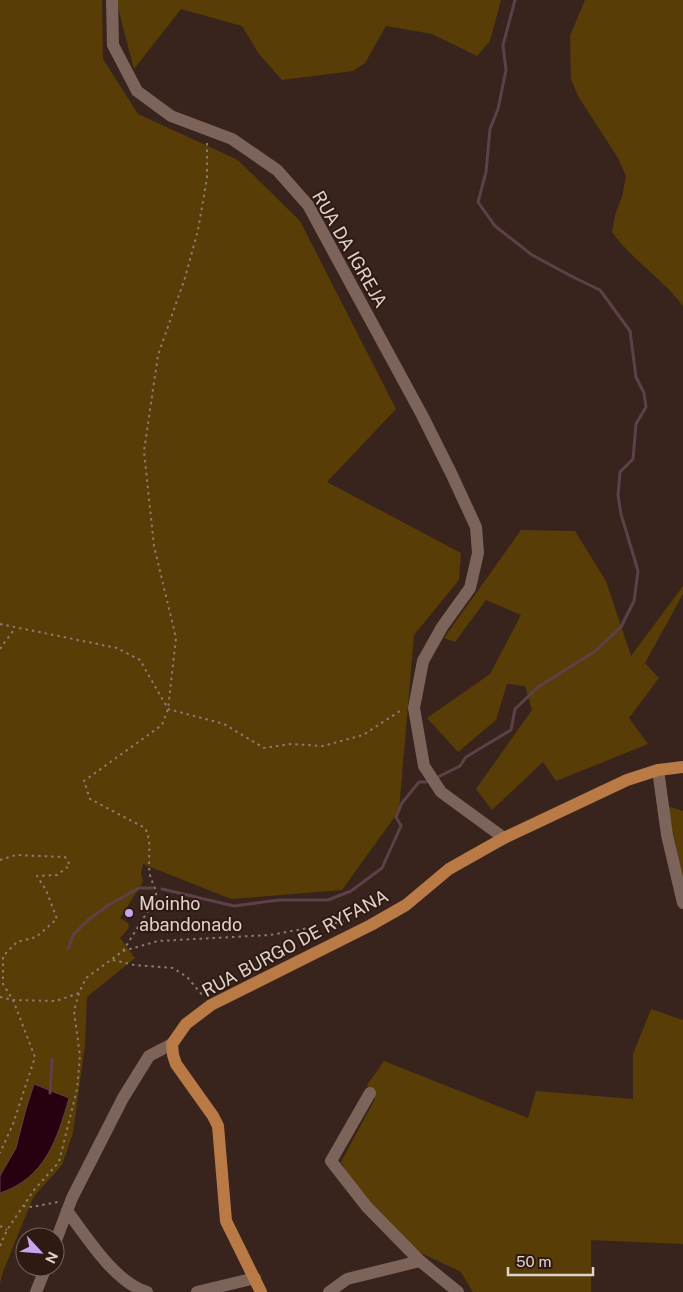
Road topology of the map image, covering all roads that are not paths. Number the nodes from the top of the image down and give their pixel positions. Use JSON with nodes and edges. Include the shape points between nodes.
{"nodes":[{"id":1,"x":112,"y":0,"type":"edge"},
{"id":2,"x":683,"y":767,"type":"edge"},
{"id":3,"x":658,"y":770,"type":"junction"},
{"id":4,"x":504,"y":838,"type":"junction"},
{"id":5,"x":683,"y":902,"type":"edge"},
{"id":6,"x":172,"y":1044,"type":"junction"},
{"id":7,"x":370,"y":1093,"type":"dead end"},
{"id":8,"x":65,"y":1206,"type":"junction"},
{"id":9,"x":59,"y":1227,"type":"edge"},
{"id":10,"x":421,"y":1262,"type":"junction"},
{"id":11,"x":42,"y":1277,"type":"edge"},
{"id":12,"x":255,"y":1278,"type":"junction"},
{"id":13,"x":36,"y":1292,"type":"edge"},
{"id":14,"x":147,"y":1292,"type":"edge"},
{"id":15,"x":198,"y":1292,"type":"edge"},
{"id":16,"x":261,"y":1292,"type":"edge"},
{"id":17,"x":329,"y":1292,"type":"edge"},
{"id":18,"x":458,"y":1292,"type":"edge"}],
"edges":[{"from":1,"to":4,"type":"street","name":"RUA DA IGREJA","via":[[113,45],[138,91],[171,116],[232,140],[277,170],[308,205],[451,473],[476,527],[478,553],[470,588],[423,661],[414,709],[424,766],[441,792]]},
{"from":2,"to":3,"type":"main road","name":"RUA BURGO DE RYFANA"},
{"from":3,"to":4,"type":"main road","name":"RUA BURGO DE RYFANA","via":[[627,780]]},
{"from":3,"to":5,"type":"street","via":[[667,835]]},
{"from":4,"to":6,"type":"main road","name":"RUA BURGO DE RYFANA","via":[[449,869],[406,905],[212,1005],[186,1024]]},
{"from":6,"to":8,"type":"street","via":[[149,1056]]},
{"from":6,"to":12,"type":"main road","via":[[176,1064],[218,1126],[226,1221]]},
{"from":7,"to":10,"type":"street","via":[[331,1161],[366,1207]]},
{"from":8,"to":9,"type":"street"},
{"from":8,"to":14,"type":"street","via":[[116,1273],[130,1285]]},
{"from":10,"to":17,"type":"street","via":[[347,1279]]},
{"from":10,"to":18,"type":"street"},
{"from":11,"to":13,"type":"street"},
{"from":12,"to":15,"type":"street"},
{"from":12,"to":16,"type":"main road"}]}
